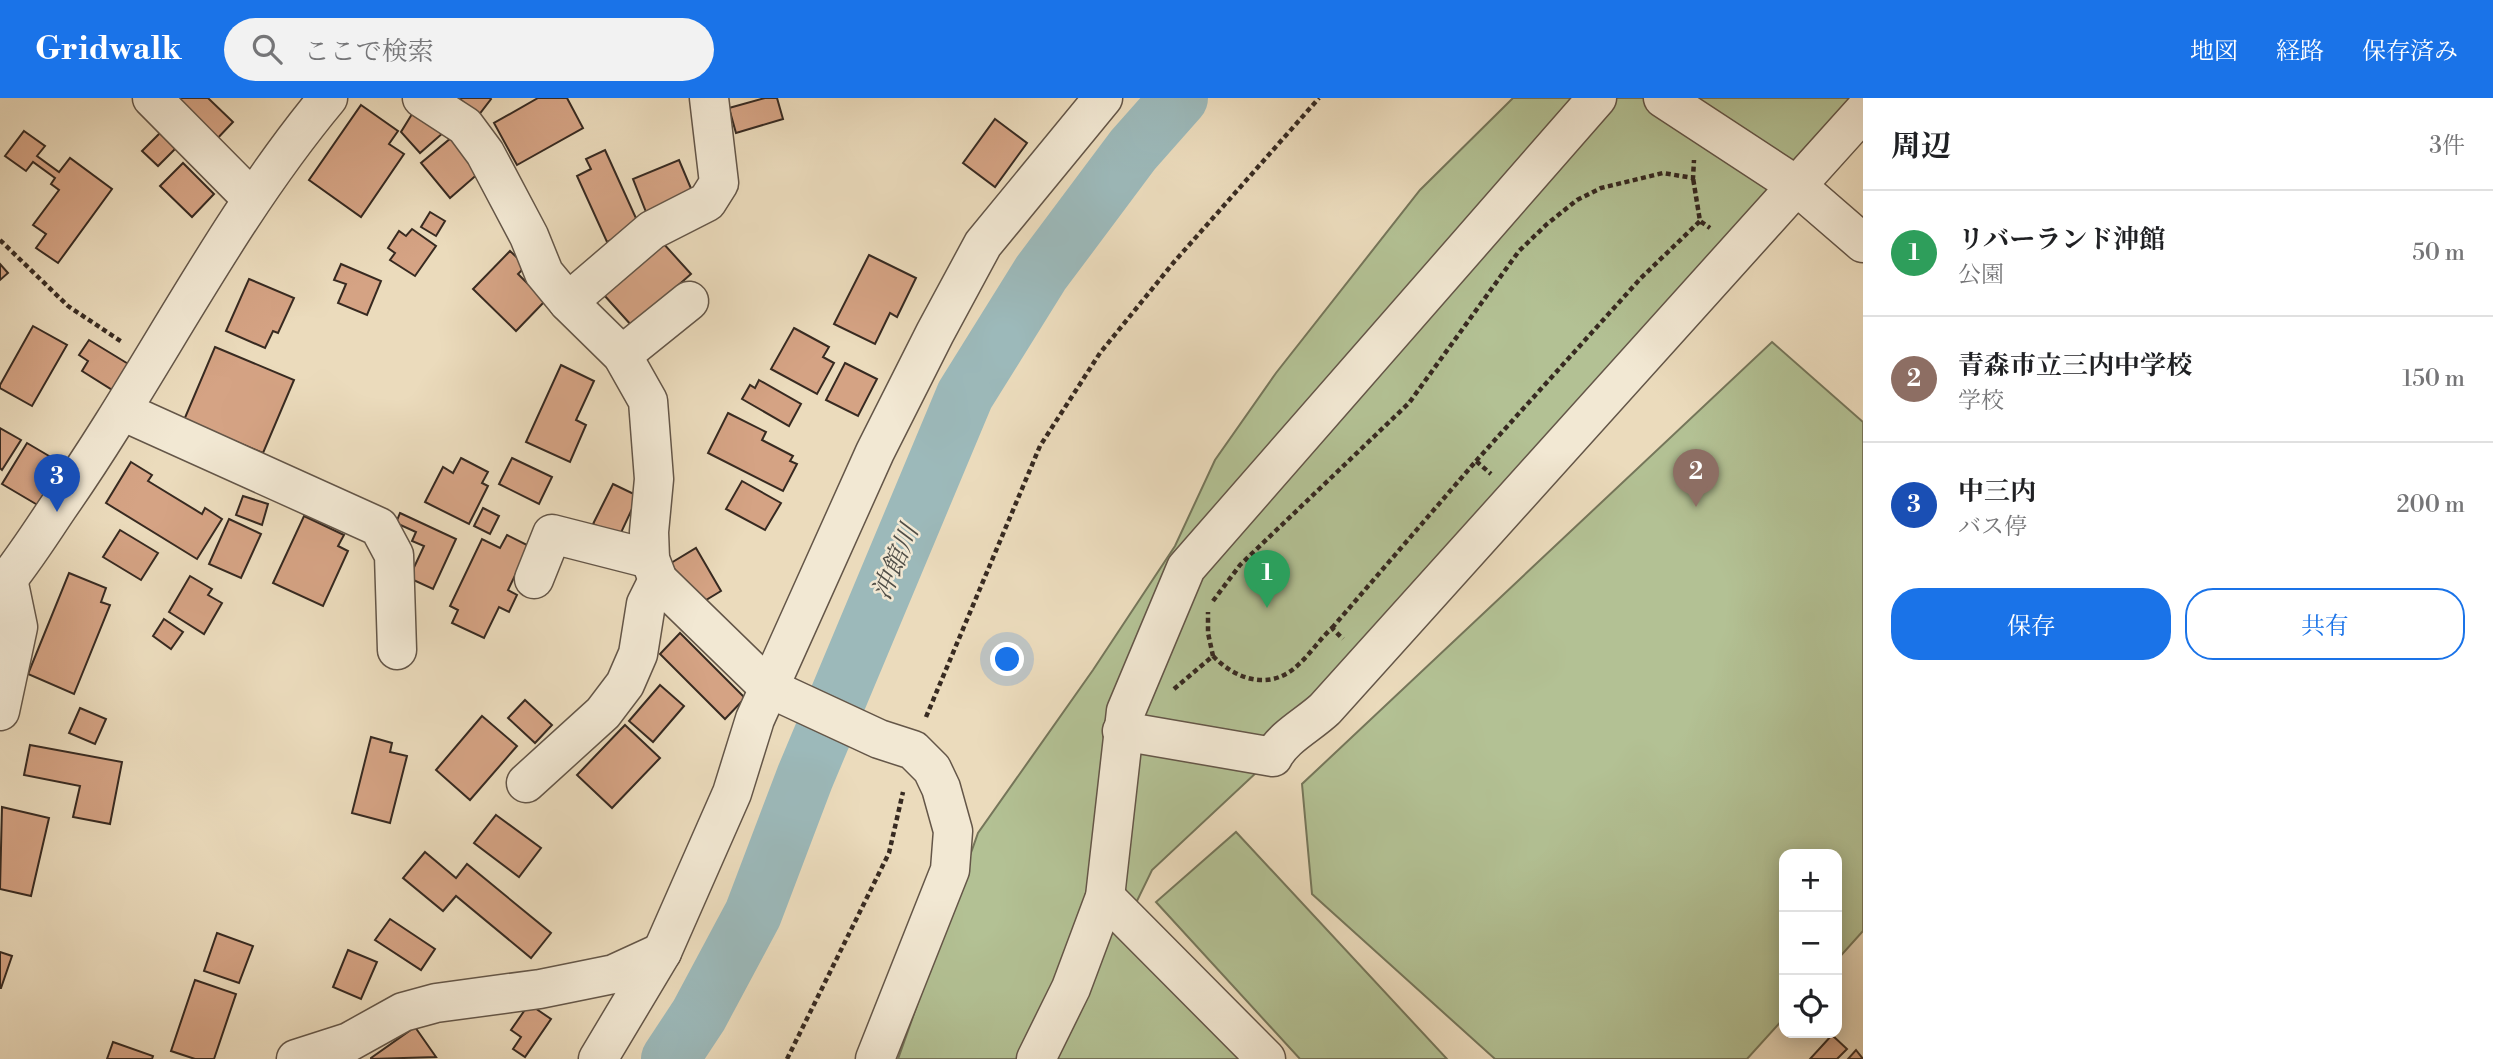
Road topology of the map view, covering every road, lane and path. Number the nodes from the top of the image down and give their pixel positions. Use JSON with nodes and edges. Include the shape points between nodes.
{"nodes":[{"id":1,"x":152,"y":98,"type":"edge"},
{"id":2,"x":328,"y":98,"type":"edge"},
{"id":3,"x":422,"y":98,"type":"edge"},
{"id":4,"x":709,"y":98,"type":"edge"},
{"id":5,"x":1103,"y":98,"type":"edge"},
{"id":6,"x":1319,"y":98,"type":"edge"},
{"id":7,"x":1597,"y":98,"type":"edge"},
{"id":8,"x":1663,"y":98,"type":"edge"},
{"id":9,"x":1863,"y":113,"type":"edge"},
{"id":10,"x":1697,"y":121,"type":"junction"},
{"id":11,"x":1693,"y":178,"type":"junction"},
{"id":12,"x":1797,"y":186,"type":"junction"},
{"id":13,"x":251,"y":198,"type":"junction"},
{"id":14,"x":1700,"y":220,"type":"junction"},
{"id":15,"x":0,"y":240,"type":"edge"},
{"id":16,"x":1863,"y":243,"type":"edge"},
{"id":17,"x":1739,"y":250,"type":"junction"},
{"id":18,"x":689,"y":300,"type":"dead end"},
{"id":19,"x":568,"y":302,"type":"junction"},
{"id":20,"x":622,"y":355,"type":"junction"},
{"id":21,"x":152,"y":362,"type":"junction"},
{"id":22,"x":122,"y":411,"type":"junction"},
{"id":23,"x":1476,"y":461,"type":"junction"},
{"id":24,"x":1516,"y":497,"type":"junction"},
{"id":25,"x":654,"y":569,"type":"junction"},
{"id":26,"x":534,"y":579,"type":"dead end"},
{"id":27,"x":4,"y":584,"type":"edge"},
{"id":28,"x":1332,"y":628,"type":"junction"},
{"id":29,"x":397,"y":650,"type":"dead end"},
{"id":30,"x":1213,"y":656,"type":"junction"},
{"id":31,"x":1367,"y":663,"type":"junction"},
{"id":32,"x":778,"y":693,"type":"junction"},
{"id":33,"x":1163,"y":698,"type":"dead end"},
{"id":34,"x":0,"y":711,"type":"edge"},
{"id":35,"x":1122,"y":731,"type":"junction"},
{"id":36,"x":896,"y":744,"type":"junction"},
{"id":37,"x":526,"y":783,"type":"dead end"},
{"id":38,"x":1105,"y":897,"type":"junction"},
{"id":39,"x":662,"y":952,"type":"junction"},
{"id":40,"x":296,"y":1059,"type":"edge"},
{"id":41,"x":598,"y":1059,"type":"edge"},
{"id":42,"x":787,"y":1059,"type":"edge"},
{"id":43,"x":875,"y":1059,"type":"edge"},
{"id":44,"x":1036,"y":1059,"type":"edge"},
{"id":45,"x":1266,"y":1059,"type":"edge"}],
"edges":[{"from":1,"to":13,"type":"street"},
{"from":2,"to":13,"type":"street"},
{"from":3,"to":19,"type":"street","via":[[464,126],[485,153],[544,273]]},
{"from":4,"to":19,"type":"street","via":[[719,183],[707,202],[652,230]]},
{"from":5,"to":32,"type":"street","via":[[983,244],[875,452]]},
{"from":6,"to":36,"type":"path","via":[[1100,353],[1040,446]]},
{"from":7,"to":35,"type":"street","via":[[1186,568],[1126,711]]},
{"from":8,"to":10,"type":"street"},
{"from":9,"to":12,"type":"street"},
{"from":10,"to":11,"type":"path"},
{"from":10,"to":12,"type":"street"},
{"from":11,"to":14,"type":"path"},
{"from":11,"to":30,"type":"path","via":[[1663,173],[1601,188],[1577,200],[1519,251],[1409,403],[1225,583],[1208,609]]},
{"from":12,"to":16,"type":"street"},
{"from":12,"to":17,"type":"street"},
{"from":13,"to":21,"type":"street"},
{"from":14,"to":17,"type":"path"},
{"from":14,"to":23,"type":"path","via":[[1641,278]]},
{"from":15,"to":21,"type":"path","via":[[68,306]]},
{"from":17,"to":24,"type":"street"},
{"from":18,"to":20,"type":"street"},
{"from":19,"to":20,"type":"street"},
{"from":20,"to":25,"type":"street","via":[[648,401],[654,479],[649,532]]},
{"from":21,"to":22,"type":"street"},
{"from":22,"to":27,"type":"street"},
{"from":22,"to":29,"type":"street","via":[[379,527],[394,555]]},
{"from":23,"to":24,"type":"path"},
{"from":23,"to":28,"type":"path"},
{"from":24,"to":31,"type":"street"},
{"from":25,"to":26,"type":"street","via":[[552,534]]},
{"from":25,"to":32,"type":"street"},
{"from":25,"to":37,"type":"street","via":[[638,654],[625,684],[603,713]]},
{"from":27,"to":34,"type":"street","via":[[18,627]]},
{"from":28,"to":30,"type":"path","via":[[1298,666],[1274,680],[1249,680],[1228,671]]},
{"from":28,"to":31,"type":"path"},
{"from":30,"to":33,"type":"path"},
{"from":31,"to":35,"type":"street","via":[[1304,728],[1279,744],[1273,757]]},
{"from":32,"to":36,"type":"street"},
{"from":32,"to":39,"type":"street","via":[[755,719],[732,793]]},
{"from":35,"to":38,"type":"street"},
{"from":36,"to":42,"type":"path","via":[[889,853]]},
{"from":36,"to":43,"type":"street","via":[[932,769],[953,831],[950,870]]},
{"from":38,"to":44,"type":"street","via":[[1071,988]]},
{"from":38,"to":45,"type":"street"},
{"from":39,"to":40,"type":"street","via":[[614,974],[403,1012],[349,1042]]},
{"from":39,"to":41,"type":"street"}]}
